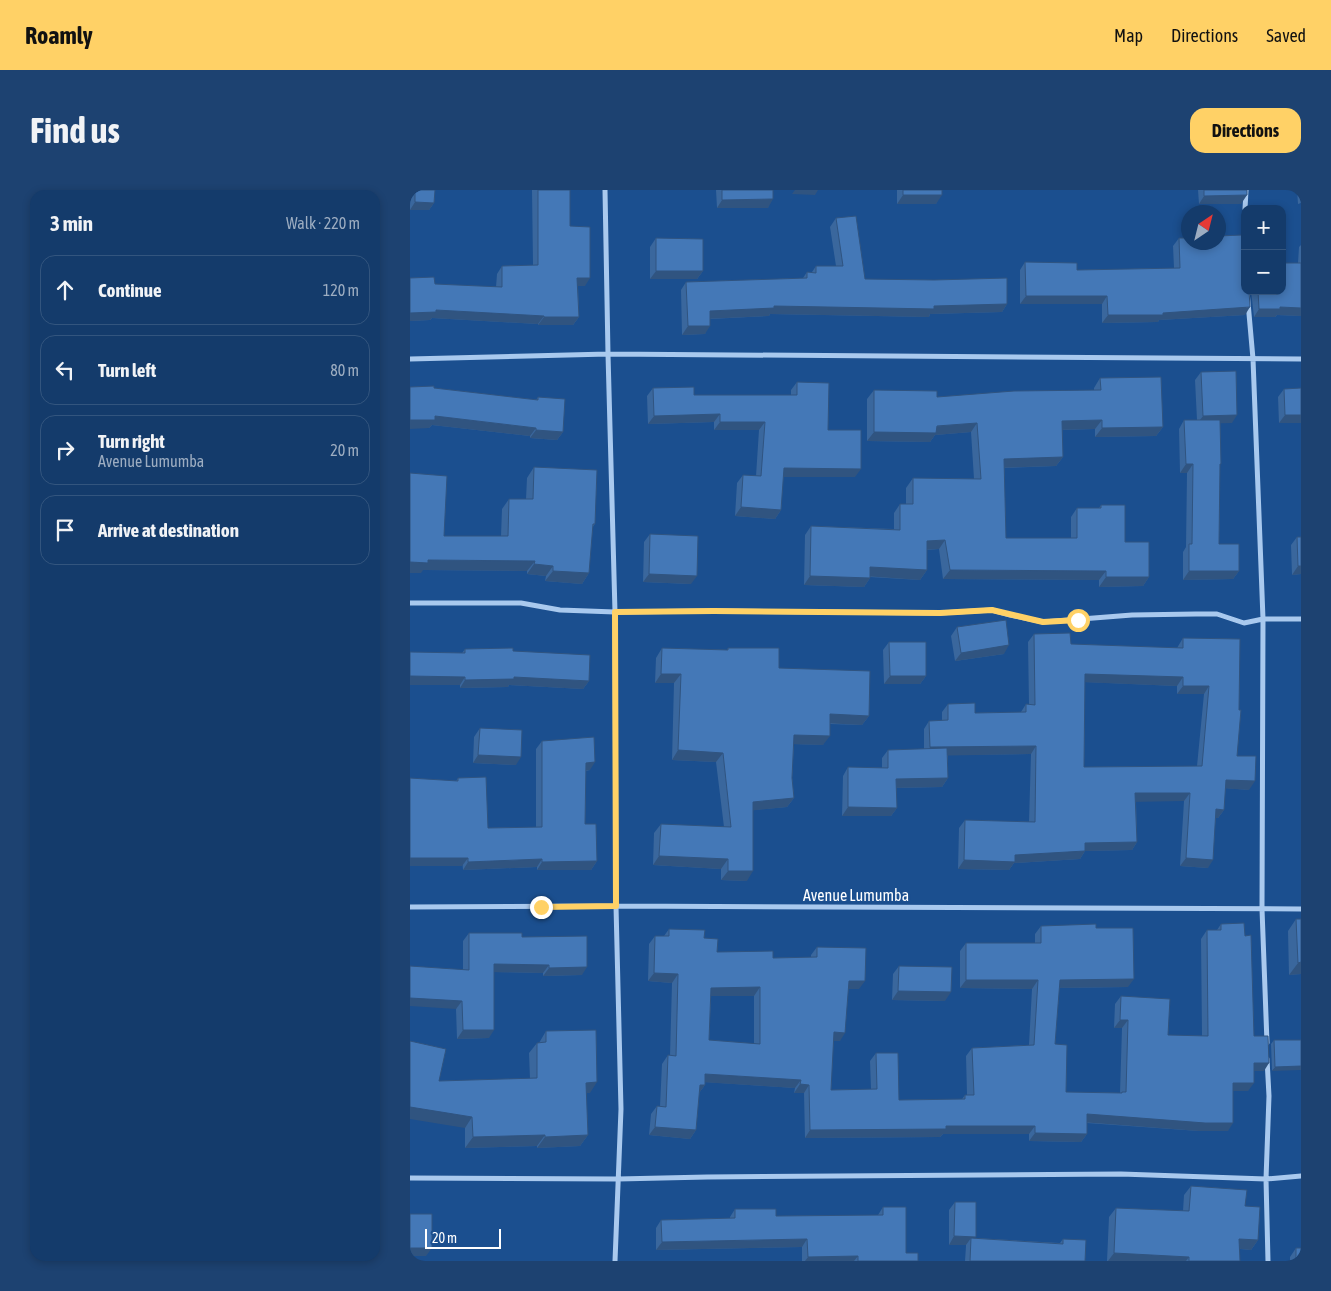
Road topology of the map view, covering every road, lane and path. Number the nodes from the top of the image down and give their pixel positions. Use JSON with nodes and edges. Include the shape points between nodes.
{"nodes":[{"id":1,"x":605,"y":190,"type":"edge"},
{"id":2,"x":1246,"y":190,"type":"edge"},
{"id":3,"x":1245,"y":205,"type":"edge"},
{"id":4,"x":1247,"y":295,"type":"edge"},
{"id":5,"x":608,"y":354,"type":"junction"},
{"id":6,"x":410,"y":359,"type":"edge"},
{"id":7,"x":1253,"y":359,"type":"junction"},
{"id":8,"x":1301,"y":359,"type":"edge"},
{"id":9,"x":410,"y":603,"type":"edge"},
{"id":10,"x":615,"y":612,"type":"junction"},
{"id":11,"x":1263,"y":619,"type":"junction"},
{"id":12,"x":1301,"y":619,"type":"edge"},
{"id":13,"x":616,"y":906,"type":"junction"},
{"id":14,"x":410,"y":907,"type":"edge"},
{"id":15,"x":1262,"y":909,"type":"junction"},
{"id":16,"x":1301,"y":909,"type":"edge"},
{"id":17,"x":1267,"y":1047,"type":"edge"},
{"id":18,"x":1267,"y":1056,"type":"edge"},
{"id":19,"x":1301,"y":1176,"type":"edge"},
{"id":20,"x":410,"y":1178,"type":"edge"},
{"id":21,"x":618,"y":1179,"type":"junction"},
{"id":22,"x":1266,"y":1179,"type":"junction"},
{"id":23,"x":614,"y":1261,"type":"edge"},
{"id":24,"x":1268,"y":1261,"type":"edge"}],
"edges":[{"from":1,"to":5,"type":"street"},
{"from":2,"to":3,"type":"street"},
{"from":4,"to":7,"type":"street"},
{"from":5,"to":6,"type":"street"},
{"from":5,"to":7,"type":"street"},
{"from":5,"to":10,"type":"street"},
{"from":7,"to":8,"type":"street"},
{"from":7,"to":11,"type":"street"},
{"from":9,"to":10,"type":"street","via":[[521,603],[560,610]]},
{"from":10,"to":11,"type":"street","via":[[940,613],[992,610],[1043,622],[1196,614],[1217,614],[1244,623]]},
{"from":10,"to":13,"type":"street"},
{"from":11,"to":12,"type":"street"},
{"from":11,"to":15,"type":"street"},
{"from":13,"to":14,"type":"street","name":"Avenue Lumumba"},
{"from":13,"to":15,"type":"street","name":"Avenue Lumumba"},
{"from":13,"to":21,"type":"street","via":[[621,1109]]},
{"from":15,"to":16,"type":"street","name":"Avenue Lumumba"},
{"from":15,"to":17,"type":"street"},
{"from":18,"to":22,"type":"street"},
{"from":19,"to":22,"type":"street"},
{"from":20,"to":21,"type":"street"},
{"from":21,"to":22,"type":"street","via":[[1120,1174]]},
{"from":21,"to":23,"type":"street"},
{"from":22,"to":24,"type":"street"}]}
